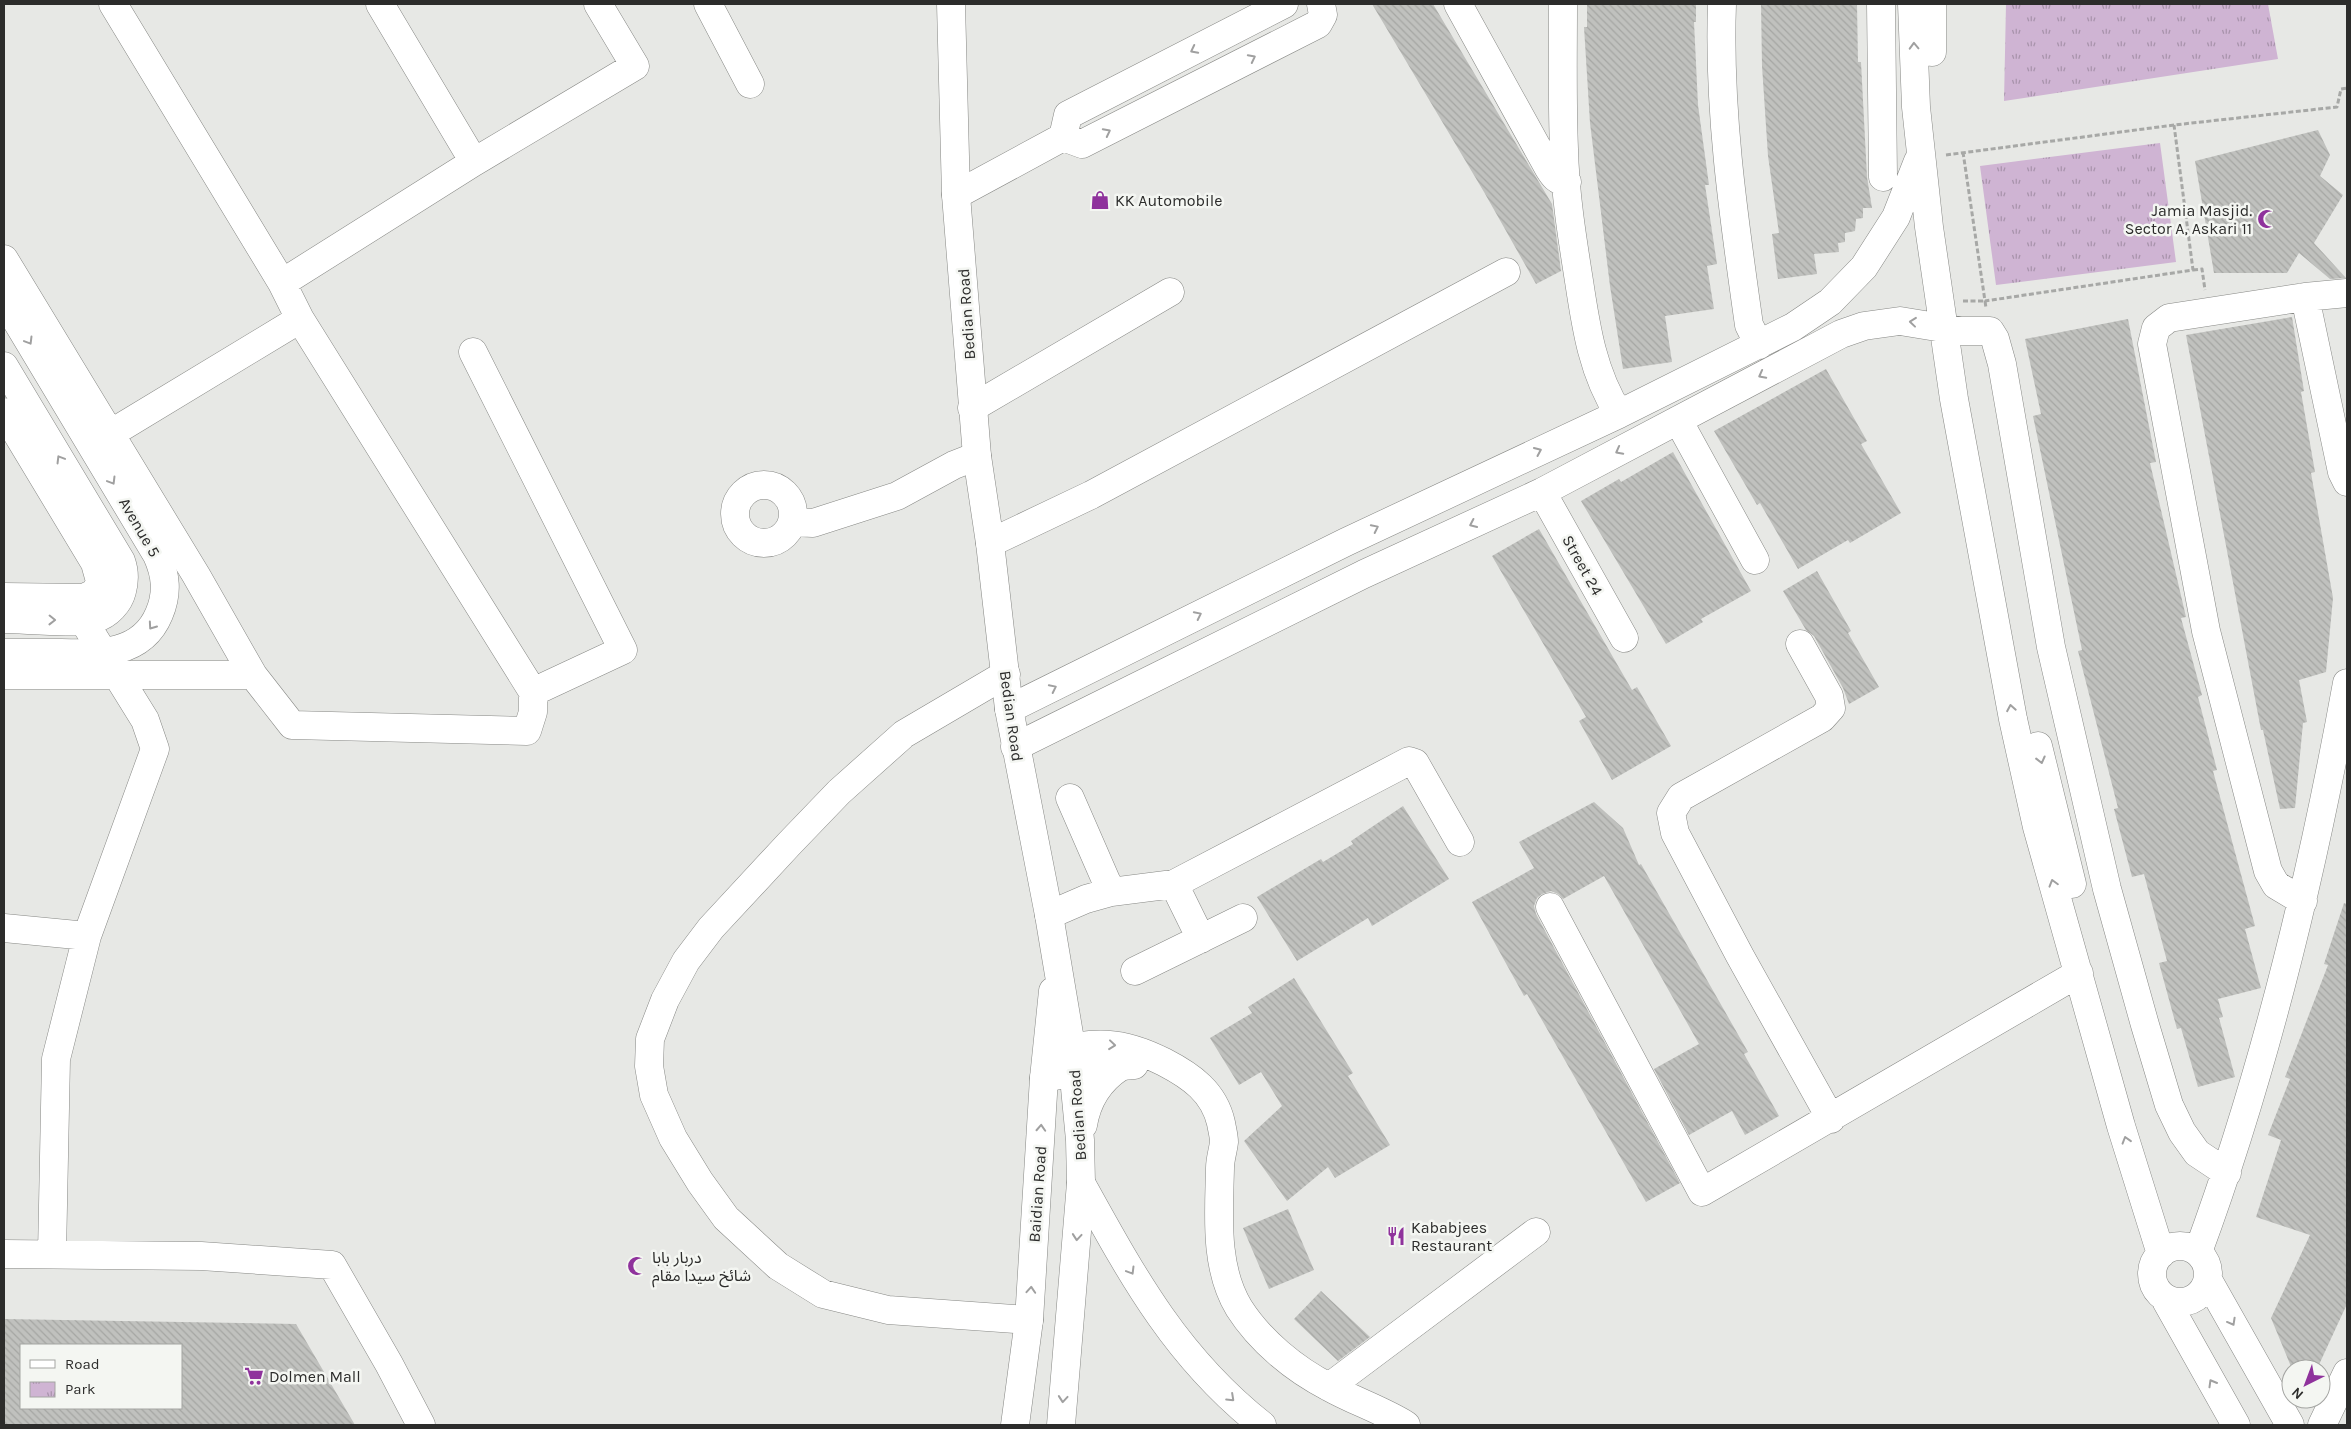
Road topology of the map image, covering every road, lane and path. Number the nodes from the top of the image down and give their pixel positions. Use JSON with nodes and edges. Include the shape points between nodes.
{"nodes":[{"id":1,"x":113,"y":4,"type":"edge"},
{"id":2,"x":380,"y":4,"type":"edge"},
{"id":3,"x":598,"y":4,"type":"edge"},
{"id":4,"x":708,"y":4,"type":"edge"},
{"id":5,"x":952,"y":4,"type":"edge"},
{"id":6,"x":1284,"y":4,"type":"edge"},
{"id":7,"x":1321,"y":4,"type":"edge"},
{"id":8,"x":1458,"y":4,"type":"edge"},
{"id":9,"x":1563,"y":4,"type":"edge"},
{"id":10,"x":1722,"y":4,"type":"edge"},
{"id":11,"x":1881,"y":4,"type":"edge"},
{"id":12,"x":1912,"y":4,"type":"edge"},
{"id":13,"x":1932,"y":4,"type":"edge"},
{"id":14,"x":750,"y":84,"type":"dead end"},
{"id":15,"x":2347,"y":88,"type":"edge"},
{"id":16,"x":2174,"y":125,"type":"junction"},
{"id":17,"x":1063,"y":137,"type":"junction"},
{"id":18,"x":1940,"y":154,"type":"junction"},
{"id":19,"x":474,"y":162,"type":"junction"},
{"id":20,"x":1883,"y":177,"type":"dead end"},
{"id":21,"x":1566,"y":182,"type":"junction"},
{"id":22,"x":956,"y":195,"type":"junction"},
{"id":23,"x":1896,"y":217,"type":"junction"},
{"id":24,"x":1938,"y":233,"type":"junction"},
{"id":25,"x":4,"y":259,"type":"edge"},
{"id":26,"x":1506,"y":272,"type":"dead end"},
{"id":27,"x":282,"y":283,"type":"junction"},
{"id":28,"x":1170,"y":292,"type":"dead end"},
{"id":29,"x":2347,"y":293,"type":"edge"},
{"id":30,"x":2305,"y":297,"type":"junction"},
{"id":31,"x":4,"y":300,"type":"edge"},
{"id":32,"x":300,"y":319,"type":"junction"},
{"id":33,"x":1793,"y":327,"type":"junction"},
{"id":34,"x":1952,"y":330,"type":"junction"},
{"id":35,"x":1759,"y":344,"type":"junction"},
{"id":36,"x":473,"y":352,"type":"dead end"},
{"id":37,"x":1806,"y":352,"type":"junction"},
{"id":38,"x":4,"y":366,"type":"edge"},
{"id":39,"x":972,"y":408,"type":"junction"},
{"id":40,"x":4,"y":412,"type":"edge"},
{"id":41,"x":1619,"y":414,"type":"junction"},
{"id":42,"x":1678,"y":420,"type":"junction"},
{"id":43,"x":110,"y":434,"type":"junction"},
{"id":44,"x":977,"y":456,"type":"junction"},
{"id":45,"x":1501,"y":468,"type":"junction"},
{"id":46,"x":2347,"y":482,"type":"edge"},
{"id":47,"x":1531,"y":497,"type":"junction"},
{"id":48,"x":792,"y":522,"type":"dead end"},
{"id":49,"x":1346,"y":542,"type":"junction"},
{"id":50,"x":990,"y":543,"type":"junction"},
{"id":51,"x":167,"y":550,"type":"junction"},
{"id":52,"x":1755,"y":560,"type":"dead end"},
{"id":53,"x":1364,"y":574,"type":"junction"},
{"id":54,"x":4,"y":597,"type":"edge"},
{"id":55,"x":4,"y":619,"type":"edge"},
{"id":56,"x":83,"y":620,"type":"junction"},
{"id":57,"x":1624,"y":638,"type":"dead end"},
{"id":58,"x":1800,"y":644,"type":"dead end"},
{"id":59,"x":4,"y":653,"type":"edge"},
{"id":60,"x":104,"y":653,"type":"junction"},
{"id":61,"x":1006,"y":674,"type":"junction"},
{"id":62,"x":4,"y":675,"type":"edge"},
{"id":63,"x":253,"y":675,"type":"junction"},
{"id":64,"x":119,"y":676,"type":"junction"},
{"id":65,"x":2347,"y":683,"type":"edge"},
{"id":66,"x":533,"y":692,"type":"junction"},
{"id":67,"x":1009,"y":709,"type":"junction"},
{"id":68,"x":1015,"y":747,"type":"junction"},
{"id":69,"x":1070,"y":798,"type":"dead end"},
{"id":70,"x":1460,"y":842,"type":"dead end"},
{"id":71,"x":1174,"y":884,"type":"junction"},
{"id":72,"x":1111,"y":892,"type":"junction"},
{"id":73,"x":2303,"y":901,"type":"junction"},
{"id":74,"x":1550,"y":907,"type":"dead end"},
{"id":75,"x":1049,"y":915,"type":"junction"},
{"id":76,"x":1243,"y":918,"type":"dead end"},
{"id":77,"x":4,"y":928,"type":"edge"},
{"id":78,"x":87,"y":936,"type":"junction"},
{"id":79,"x":1201,"y":939,"type":"junction"},
{"id":80,"x":1135,"y":971,"type":"dead end"},
{"id":81,"x":2079,"y":973,"type":"junction"},
{"id":82,"x":1163,"y":1061,"type":"junction"},
{"id":83,"x":1059,"y":1062,"type":"junction"},
{"id":84,"x":1120,"y":1067,"type":"junction"},
{"id":85,"x":1830,"y":1119,"type":"junction"},
{"id":86,"x":1080,"y":1140,"type":"junction"},
{"id":87,"x":2227,"y":1173,"type":"junction"},
{"id":88,"x":1081,"y":1183,"type":"junction"},
{"id":89,"x":1536,"y":1232,"type":"dead end"},
{"id":90,"x":2179,"y":1251,"type":"junction"},
{"id":91,"x":4,"y":1254,"type":"edge"},
{"id":92,"x":52,"y":1254,"type":"junction"},
{"id":93,"x":2208,"y":1280,"type":"junction"},
{"id":94,"x":2164,"y":1298,"type":"junction"},
{"id":95,"x":1029,"y":1320,"type":"junction"},
{"id":96,"x":2347,"y":1374,"type":"edge"},
{"id":97,"x":1328,"y":1387,"type":"junction"},
{"id":98,"x":421,"y":1425,"type":"edge"},
{"id":99,"x":1015,"y":1425,"type":"edge"},
{"id":100,"x":1061,"y":1425,"type":"edge"},
{"id":101,"x":1262,"y":1425,"type":"edge"},
{"id":102,"x":1406,"y":1425,"type":"edge"},
{"id":103,"x":2236,"y":1425,"type":"edge"},
{"id":104,"x":2290,"y":1425,"type":"edge"},
{"id":105,"x":2322,"y":1425,"type":"edge"}],
"edges":[{"from":1,"to":27,"type":"main road"},
{"from":2,"to":19,"type":"main road"},
{"from":3,"to":19,"type":"main road","via":[[635,66]]},
{"from":4,"to":14,"type":"main road"},
{"from":5,"to":22,"type":"main road","name":"Bedian Road"},
{"from":6,"to":17,"type":"main road","one_way":true,"via":[[1068,115]]},
{"from":17,"to":7,"type":"main road","one_way":true,"via":[[1082,144],[1318,24]]},
{"from":8,"to":21,"type":"main road","via":[[1551,172]]},
{"from":9,"to":21,"type":"main road"},
{"from":10,"to":35,"type":"main road","via":[[1728,166],[1749,325]]},
{"from":11,"to":20,"type":"main road"},
{"from":18,"to":12,"type":"main road","one_way":true},
{"from":13,"to":18,"type":"main road","via":[[1932,105]]},
{"from":15,"to":16,"type":"path","via":[[2340,89],[2337,107]]},
{"from":16,"to":18,"type":"path"},
{"from":16,"to":18,"type":"path","via":[[2193,270],[1985,301]]},
{"from":17,"to":22,"type":"main road"},
{"from":18,"to":23,"type":"main road"},
{"from":18,"to":24,"type":"main road"},
{"from":19,"to":27,"type":"main road"},
{"from":21,"to":41,"type":"main road","via":[[1585,321],[1596,367],[1606,394]]},
{"from":22,"to":39,"type":"main road","name":"Bedian Road"},
{"from":23,"to":24,"type":"main road"},
{"from":23,"to":33,"type":"main road","via":[[1873,256],[1843,291]]},
{"from":24,"to":34,"type":"main road"},
{"from":25,"to":43,"type":"main road"},
{"from":26,"to":50,"type":"main road","via":[[1091,495]]},
{"from":27,"to":32,"type":"main road"},
{"from":28,"to":39,"type":"main road"},
{"from":29,"to":30,"type":"main road"},
{"from":30,"to":46,"type":"main road","via":[[2342,472]]},
{"from":30,"to":73,"type":"main road","via":[[2169,318],[2156,328],[2152,344],[2206,631],[2268,871],[2276,885]]},
{"from":31,"to":51,"type":"main road","name":"Avenue 5","one_way":true},
{"from":32,"to":43,"type":"main road"},
{"from":32,"to":66,"type":"main road"},
{"from":33,"to":35,"type":"main road"},
{"from":33,"to":37,"type":"main road"},
{"from":34,"to":37,"type":"main road","one_way":true,"via":[[1914,322],[1882,322],[1842,334]]},
{"from":81,"to":34,"type":"main road","one_way":true,"via":[[2037,827],[2013,718],[1954,399]]},
{"from":34,"to":87,"type":"main road","via":[[1988,330],[1995,339],[2051,647],[2107,889],[2168,1105],[2197,1154]]},
{"from":34,"to":90,"type":"main road","one_way":true,"via":[[1973,407],[2030,716],[2084,932]]},
{"from":35,"to":41,"type":"main road"},
{"from":36,"to":66,"type":"main road","via":[[623,650]]},
{"from":37,"to":42,"type":"main road","one_way":true},
{"from":56,"to":38,"type":"main road","one_way":true,"via":[[97,618],[116,604],[123,589],[124,569]]},
{"from":39,"to":44,"type":"main road","name":"Bedian Road"},
{"from":40,"to":54,"type":"main road","via":[[95,563],[100,581],[96,592],[84,598]]},
{"from":45,"to":41,"type":"main road","one_way":true},
{"from":42,"to":47,"type":"main road","one_way":true},
{"from":42,"to":52,"type":"main road"},
{"from":43,"to":51,"type":"main road"},
{"from":44,"to":48,"type":"main road","via":[[897,496],[813,523]]},
{"from":44,"to":50,"type":"main road","name":"Bedian Road"},
{"from":45,"to":47,"type":"main road","name":"Street 24"},
{"from":49,"to":45,"type":"main road","one_way":true},
{"from":47,"to":53,"type":"main road","one_way":true},
{"from":47,"to":57,"type":"main road","name":"Street 24"},
{"from":49,"to":53,"type":"main road"},
{"from":67,"to":49,"type":"main road","one_way":true},
{"from":50,"to":61,"type":"main road","name":"Bedian Road"},
{"from":51,"to":60,"type":"main road","name":"Avenue 5","one_way":true,"via":[[163,604],[156,621],[134,644]]},
{"from":51,"to":63,"type":"main road"},
{"from":53,"to":68,"type":"main road"},
{"from":55,"to":56,"type":"main road","one_way":true},
{"from":56,"to":60,"type":"main road"},
{"from":58,"to":85,"type":"main road","via":[[1829,696],[1831,708],[1822,718],[1681,797],[1671,813],[1674,833]]},
{"from":59,"to":60,"type":"main road","name":"Avenue 5"},
{"from":60,"to":64,"type":"main road"},
{"from":61,"to":67,"type":"main road","name":"Bedian Road"},
{"from":61,"to":95,"type":"main road","via":[[904,734],[839,792],[717,921],[686,961],[665,1000],[650,1039],[649,1066],[654,1095],[673,1138],[700,1182],[726,1218],[778,1266],[823,1294],[888,1310]]},
{"from":62,"to":64,"type":"main road"},
{"from":63,"to":64,"type":"main road"},
{"from":63,"to":66,"type":"main road","via":[[292,725],[527,731],[533,712]]},
{"from":64,"to":78,"type":"main road","via":[[145,720],[155,750]]},
{"from":65,"to":73,"type":"main road"},
{"from":67,"to":68,"type":"main road","name":"Bedian Road"},
{"from":68,"to":75,"type":"main road","name":"Bedian Road"},
{"from":69,"to":72,"type":"main road"},
{"from":70,"to":71,"type":"main road","via":[[1415,763],[1409,761]]},
{"from":71,"to":72,"type":"main road"},
{"from":71,"to":79,"type":"main road"},
{"from":72,"to":75,"type":"main road"},
{"from":73,"to":87,"type":"main road"},
{"from":74,"to":85,"type":"main road","via":[[1702,1192]]},
{"from":75,"to":83,"type":"main road","name":"Bedian Road","via":[[1056,963]]},
{"from":76,"to":79,"type":"main road"},
{"from":77,"to":78,"type":"main road"},
{"from":78,"to":92,"type":"main road","via":[[56,1059]]},
{"from":79,"to":80,"type":"main road"},
{"from":81,"to":85,"type":"main road"},
{"from":90,"to":81,"type":"main road","one_way":true,"via":[[2121,1126]]},
{"from":83,"to":82,"type":"main road","one_way":true,"via":[[1092,1043],[1124,1046]]},
{"from":82,"to":84,"type":"main road"},
{"from":82,"to":97,"type":"main road","via":[[1196,1082],[1213,1103],[1219,1118],[1224,1140],[1217,1225],[1226,1279],[1238,1307],[1272,1347]]},
{"from":83,"to":84,"type":"main road"},
{"from":83,"to":86,"type":"main road","name":"Bedian Road"},
{"from":95,"to":83,"type":"main road","name":"Baidian Road","one_way":true},
{"from":84,"to":86,"type":"main road","via":[[1104,1077],[1096,1090],[1083,1121]]},
{"from":86,"to":88,"type":"main road","name":"Bedian Road"},
{"from":87,"to":90,"type":"main road"},
{"from":88,"to":100,"type":"main road","name":"Bedian Road","one_way":true},
{"from":88,"to":101,"type":"main road","one_way":true,"via":[[1152,1306],[1174,1337],[1199,1368]]},
{"from":89,"to":97,"type":"main road"},
{"from":90,"to":93,"type":"main road","via":[[2207,1265]]},
{"from":90,"to":94,"type":"main road","via":[[2154,1264],[2152,1276]]},
{"from":91,"to":92,"type":"main road"},
{"from":92,"to":98,"type":"main road","via":[[201,1256],[332,1264]]},
{"from":93,"to":94,"type":"main road","via":[[2202,1293],[2191,1301],[2177,1303]]},
{"from":93,"to":104,"type":"main road","one_way":true},
{"from":103,"to":94,"type":"main road","one_way":true},
{"from":95,"to":99,"type":"main road","name":"Baidian Road"},
{"from":96,"to":105,"type":"main road"},
{"from":97,"to":102,"type":"main road"}]}
